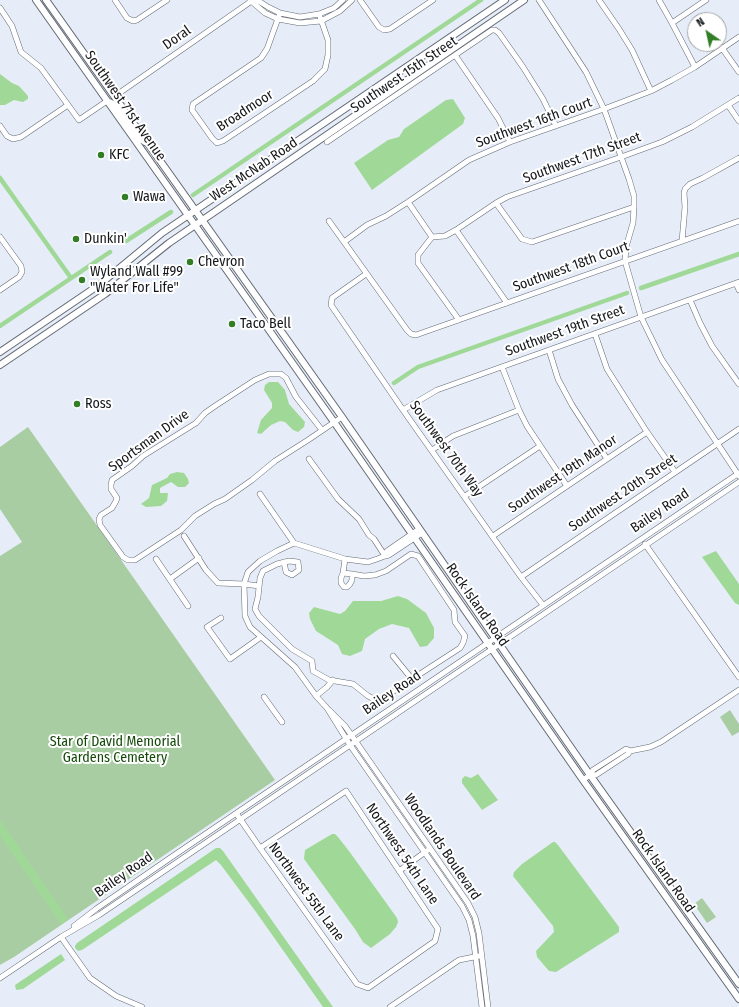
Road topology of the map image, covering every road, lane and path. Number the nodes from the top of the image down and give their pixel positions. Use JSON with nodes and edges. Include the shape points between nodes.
{"nodes":[{"id":1,"x":36,"y":0,"type":"edge"},
{"id":2,"x":46,"y":0,"type":"edge"},
{"id":3,"x":115,"y":0,"type":"edge"},
{"id":4,"x":167,"y":0,"type":"edge"},
{"id":5,"x":258,"y":0,"type":"edge"},
{"id":6,"x":343,"y":0,"type":"edge"},
{"id":7,"x":352,"y":0,"type":"edge"},
{"id":8,"x":360,"y":0,"type":"edge"},
{"id":9,"x":432,"y":0,"type":"edge"},
{"id":10,"x":505,"y":0,"type":"edge"},
{"id":11,"x":524,"y":0,"type":"edge"},
{"id":12,"x":539,"y":0,"type":"edge"},
{"id":13,"x":599,"y":0,"type":"edge"},
{"id":14,"x":659,"y":0,"type":"edge"},
{"id":15,"x":706,"y":0,"type":"edge"},
{"id":16,"x":251,"y":1,"type":"edge"},
{"id":17,"x":0,"y":8,"type":"edge"},
{"id":18,"x":280,"y":13,"type":"junction"},
{"id":19,"x":319,"y":14,"type":"junction"},
{"id":20,"x":278,"y":19,"type":"junction"},
{"id":21,"x":321,"y":21,"type":"junction"},
{"id":22,"x":672,"y":23,"type":"junction"},
{"id":23,"x":60,"y":35,"type":"junction"},
{"id":24,"x":739,"y":36,"type":"edge"},
{"id":25,"x":727,"y":44,"type":"edge"},
{"id":26,"x":716,"y":52,"type":"edge"},
{"id":27,"x":725,"y":52,"type":"edge"},
{"id":28,"x":455,"y":55,"type":"junction"},
{"id":29,"x":695,"y":67,"type":"junction"},
{"id":30,"x":739,"y":72,"type":"edge"},
{"id":31,"x":651,"y":91,"type":"junction"},
{"id":32,"x":115,"y":96,"type":"junction"},
{"id":33,"x":739,"y":98,"type":"edge"},
{"id":34,"x":107,"y":102,"type":"junction"},
{"id":35,"x":68,"y":105,"type":"junction"},
{"id":36,"x":728,"y":105,"type":"junction"},
{"id":37,"x":604,"y":110,"type":"junction"},
{"id":38,"x":739,"y":121,"type":"edge"},
{"id":39,"x":0,"y":126,"type":"edge"},
{"id":40,"x":556,"y":126,"type":"junction"},
{"id":41,"x":327,"y":142,"type":"dead end"},
{"id":42,"x":510,"y":142,"type":"junction"},
{"id":43,"x":148,"y":144,"type":"junction"},
{"id":44,"x":621,"y":157,"type":"junction"},
{"id":45,"x":739,"y":158,"type":"edge"},
{"id":46,"x":408,"y":202,"type":"junction"},
{"id":47,"x":496,"y":203,"type":"junction"},
{"id":48,"x":634,"y":207,"type":"junction"},
{"id":49,"x":195,"y":211,"type":"junction"},
{"id":50,"x":188,"y":216,"type":"junction"},
{"id":51,"x":329,"y":220,"type":"dead end"},
{"id":52,"x":202,"y":221,"type":"junction"},
{"id":53,"x":739,"y":222,"type":"edge"},
{"id":54,"x":194,"y":226,"type":"junction"},
{"id":55,"x":456,"y":230,"type":"junction"},
{"id":56,"x":0,"y":237,"type":"edge"},
{"id":57,"x":432,"y":237,"type":"junction"},
{"id":58,"x":682,"y":241,"type":"junction"},
{"id":59,"x":344,"y":242,"type":"junction"},
{"id":60,"x":625,"y":261,"type":"junction"},
{"id":61,"x":366,"y":274,"type":"junction"},
{"id":62,"x":738,"y":283,"type":"edge"},
{"id":63,"x":0,"y":290,"type":"edge"},
{"id":64,"x":739,"y":290,"type":"edge"},
{"id":65,"x":690,"y":300,"type":"junction"},
{"id":66,"x":507,"y":303,"type":"junction"},
{"id":67,"x":641,"y":317,"type":"junction"},
{"id":68,"x":459,"y":320,"type":"junction"},
{"id":69,"x":595,"y":334,"type":"junction"},
{"id":70,"x":549,"y":350,"type":"junction"},
{"id":71,"x":0,"y":352,"type":"edge"},
{"id":72,"x":0,"y":365,"type":"edge"},
{"id":73,"x":502,"y":367,"type":"junction"},
{"id":74,"x":739,"y":384,"type":"edge"},
{"id":75,"x":403,"y":410,"type":"junction"},
{"id":76,"x":519,"y":410,"type":"junction"},
{"id":77,"x":342,"y":417,"type":"junction"},
{"id":78,"x":334,"y":422,"type":"junction"},
{"id":79,"x":739,"y":428,"type":"edge"},
{"id":80,"x":322,"y":430,"type":"junction"},
{"id":81,"x":647,"y":432,"type":"junction"},
{"id":82,"x":717,"y":443,"type":"junction"},
{"id":83,"x":540,"y":446,"type":"junction"},
{"id":84,"x":432,"y":450,"type":"junction"},
{"id":85,"x":607,"y":459,"type":"junction"},
{"id":86,"x":309,"y":460,"type":"dead end"},
{"id":87,"x":675,"y":472,"type":"junction"},
{"id":88,"x":738,"y":474,"type":"edge"},
{"id":89,"x":739,"y":482,"type":"edge"},
{"id":90,"x":567,"y":486,"type":"junction"},
{"id":91,"x":260,"y":494,"type":"dead end"},
{"id":92,"x":465,"y":496,"type":"junction"},
{"id":93,"x":421,"y":531,"type":"junction"},
{"id":94,"x":184,"y":536,"type":"dead end"},
{"id":95,"x":413,"y":536,"type":"junction"},
{"id":96,"x":493,"y":536,"type":"junction"},
{"id":97,"x":641,"y":538,"type":"junction"},
{"id":98,"x":294,"y":543,"type":"junction"},
{"id":99,"x":646,"y":545,"type":"junction"},
{"id":100,"x":383,"y":556,"type":"junction"},
{"id":101,"x":199,"y":558,"type":"junction"},
{"id":102,"x":156,"y":559,"type":"dead end"},
{"id":103,"x":345,"y":559,"type":"junction"},
{"id":104,"x":284,"y":562,"type":"dead end"},
{"id":105,"x":343,"y":574,"type":"junction"},
{"id":106,"x":352,"y":574,"type":"junction"},
{"id":107,"x":521,"y":577,"type":"junction"},
{"id":108,"x":170,"y":579,"type":"junction"},
{"id":109,"x":244,"y":584,"type":"junction"},
{"id":110,"x":259,"y":586,"type":"junction"},
{"id":111,"x":543,"y":605,"type":"junction"},
{"id":112,"x":188,"y":606,"type":"dead end"},
{"id":113,"x":221,"y":618,"type":"dead end"},
{"id":114,"x":261,"y":637,"type":"junction"},
{"id":115,"x":494,"y":638,"type":"junction"},
{"id":116,"x":488,"y":642,"type":"junction"},
{"id":117,"x":499,"y":644,"type":"junction"},
{"id":118,"x":492,"y":648,"type":"junction"},
{"id":119,"x":393,"y":656,"type":"dead end"},
{"id":120,"x":739,"y":677,"type":"edge"},
{"id":121,"x":412,"y":679,"type":"junction"},
{"id":122,"x":333,"y":680,"type":"junction"},
{"id":123,"x":739,"y":690,"type":"edge"},
{"id":124,"x":316,"y":696,"type":"junction"},
{"id":125,"x":264,"y":697,"type":"dead end"},
{"id":126,"x":327,"y":708,"type":"junction"},
{"id":127,"x":282,"y":722,"type":"dead end"},
{"id":128,"x":351,"y":735,"type":"junction"},
{"id":129,"x":346,"y":739,"type":"junction"},
{"id":130,"x":355,"y":741,"type":"junction"},
{"id":131,"x":350,"y":745,"type":"junction"},
{"id":132,"x":590,"y":775,"type":"junction"},
{"id":133,"x":583,"y":780,"type":"junction"},
{"id":134,"x":236,"y":813,"type":"junction"},
{"id":135,"x":240,"y":819,"type":"junction"},
{"id":136,"x":260,"y":848,"type":"junction"},
{"id":137,"x":431,"y":848,"type":"junction"},
{"id":138,"x":426,"y":852,"type":"junction"},
{"id":139,"x":399,"y":871,"type":"junction"},
{"id":140,"x":438,"y":930,"type":"joint"},
{"id":141,"x":61,"y":937,"type":"junction"},
{"id":142,"x":482,"y":956,"type":"junction"},
{"id":143,"x":476,"y":957,"type":"junction"},
{"id":144,"x":0,"y":978,"type":"edge"},
{"id":145,"x":739,"y":984,"type":"edge"},
{"id":146,"x":739,"y":999,"type":"edge"},
{"id":147,"x":142,"y":1007,"type":"edge"},
{"id":148,"x":390,"y":1007,"type":"edge"},
{"id":149,"x":482,"y":1007,"type":"edge"},
{"id":150,"x":488,"y":1007,"type":"edge"}],
"edges":[{"from":1,"to":23,"type":"main road","name":"Southwest 71st Avenue"},
{"from":2,"to":32,"type":"main road","name":"Southwest 71st Avenue"},
{"from":3,"to":4,"type":"street","via":[[127,18],[133,21]]},
{"from":5,"to":18,"type":"street"},
{"from":6,"to":19,"type":"street","via":[[334,8]]},
{"from":7,"to":21,"type":"street","via":[[340,11]]},
{"from":8,"to":9,"type":"street","via":[[379,27],[384,30],[390,29]]},
{"from":10,"to":49,"type":"main road","name":"West McNab Road"},
{"from":11,"to":52,"type":"main road","name":"West McNab Road"},
{"from":12,"to":37,"type":"street","via":[[586,72]]},
{"from":13,"to":31,"type":"street","via":[[629,45]]},
{"from":14,"to":22,"type":"street"},
{"from":15,"to":22,"type":"street"},
{"from":16,"to":20,"type":"street","via":[[265,13]]},
{"from":16,"to":32,"type":"street","name":"Doral"},
{"from":17,"to":35,"type":"street","via":[[12,26],[21,52],[41,68]]},
{"from":18,"to":19,"type":"street","via":[[300,17]]},
{"from":18,"to":20,"type":"street","name":"Broadmoor"},
{"from":19,"to":21,"type":"street","name":"Broadmoor"},
{"from":20,"to":21,"type":"street","via":[[300,23]]},
{"from":20,"to":21,"type":"street","name":"Broadmoor","via":[[267,49],[260,58],[193,104],[192,110],[217,143],[313,81],[325,69],[328,40]]},
{"from":22,"to":29,"type":"street"},
{"from":23,"to":32,"type":"main road","via":[[103,93]]},
{"from":23,"to":34,"type":"main road","name":"Southwest 71st Avenue"},
{"from":24,"to":25,"type":"street","name":"Southwest 16th Court"},
{"from":26,"to":29,"type":"street","name":"Southwest 16th Court"},
{"from":27,"to":30,"type":"street"},
{"from":28,"to":40,"type":"street","name":"Southwest 15th Street","via":[[490,31],[499,33],[543,99]]},
{"from":28,"to":41,"type":"street","name":"Southwest 15th Street"},
{"from":28,"to":42,"type":"street","via":[[498,118]]},
{"from":29,"to":31,"type":"street","name":"Southwest 16th Court"},
{"from":31,"to":37,"type":"street","name":"Southwest 16th Court"},
{"from":32,"to":43,"type":"main road","name":"Southwest 71st Avenue"},
{"from":33,"to":36,"type":"street","name":"Southwest 17th Street"},
{"from":34,"to":35,"type":"street","via":[[79,120]]},
{"from":34,"to":43,"type":"main road","via":[[115,105],[138,137]]},
{"from":34,"to":50,"type":"main road","name":"Southwest 71st Avenue"},
{"from":35,"to":39,"type":"street","via":[[21,137],[14,139],[7,136]]},
{"from":36,"to":38,"type":"street"},
{"from":36,"to":44,"type":"street","name":"Southwest 17th Street","via":[[662,142]]},
{"from":37,"to":40,"type":"street","name":"Southwest 16th Court"},
{"from":37,"to":44,"type":"street"},
{"from":40,"to":42,"type":"street","name":"Southwest 16th Court"},
{"from":42,"to":46,"type":"street","name":"Southwest 16th Court","via":[[469,160]]},
{"from":43,"to":49,"type":"main road","name":"Southwest 71st Avenue"},
{"from":44,"to":47,"type":"street","name":"Southwest 17th Street"},
{"from":44,"to":48,"type":"street","via":[[634,196]]},
{"from":45,"to":58,"type":"street","via":[[685,189]]},
{"from":46,"to":57,"type":"street"},
{"from":46,"to":59,"type":"street","name":"Southwest 16th Court","via":[[367,225]]},
{"from":47,"to":48,"type":"street","via":[[522,239],[527,242]]},
{"from":47,"to":55,"type":"street","name":"Southwest 17th Street"},
{"from":48,"to":60,"type":"street"},
{"from":49,"to":50,"type":"main road","name":"West McNab Road"},
{"from":49,"to":52,"type":"main road","name":"Southwest 71st Avenue"},
{"from":50,"to":54,"type":"main road","name":"Southwest 71st Avenue"},
{"from":50,"to":71,"type":"main road","name":"West McNab Road","via":[[162,233],[99,285]]},
{"from":51,"to":59,"type":"street"},
{"from":52,"to":54,"type":"main road","name":"West McNab Road"},
{"from":52,"to":77,"type":"main road","name":"Rock Island Road"},
{"from":53,"to":58,"type":"street","name":"Southwest 18th Court"},
{"from":54,"to":72,"type":"main road","name":"West McNab Road","via":[[105,294]]},
{"from":54,"to":78,"type":"main road","name":"Rock Island Road"},
{"from":55,"to":57,"type":"street","name":"Southwest 17th Street","via":[[445,236]]},
{"from":55,"to":66,"type":"street"},
{"from":56,"to":63,"type":"street","via":[[21,266],[22,272]]},
{"from":57,"to":68,"type":"street","via":[[418,255],[418,263]]},
{"from":58,"to":60,"type":"street","name":"Southwest 18th Court"},
{"from":59,"to":61,"type":"street"},
{"from":60,"to":66,"type":"street","name":"Southwest 18th Court"},
{"from":60,"to":67,"type":"street"},
{"from":61,"to":68,"type":"street","name":"Southwest 18th Court","via":[[411,334],[416,335]]},
{"from":61,"to":75,"type":"street","name":"Southwest 70th Way","via":[[332,298],[331,305]]},
{"from":62,"to":64,"type":"street"},
{"from":62,"to":65,"type":"street","name":"Southwest 19th Street"},
{"from":65,"to":67,"type":"street","name":"Southwest 19th Street"},
{"from":65,"to":74,"type":"street","via":[[712,346]]},
{"from":66,"to":68,"type":"street","name":"Southwest 18th Court"},
{"from":67,"to":69,"type":"street","name":"Southwest 19th Street"},
{"from":67,"to":82,"type":"street","via":[[662,360]]},
{"from":69,"to":70,"type":"street","name":"Southwest 19th Street"},
{"from":69,"to":81,"type":"street","via":[[607,369]]},
{"from":70,"to":73,"type":"street","name":"Southwest 19th Street"},
{"from":70,"to":85,"type":"street","via":[[558,379]]},
{"from":73,"to":75,"type":"street","name":"Southwest 19th Street","via":[[437,390]]},
{"from":73,"to":76,"type":"street"},
{"from":75,"to":84,"type":"street","name":"Southwest 70th Way"},
{"from":76,"to":83,"type":"street"},
{"from":76,"to":84,"type":"street","via":[[453,436]]},
{"from":77,"to":78,"type":"street","name":"Sportsman Drive"},
{"from":77,"to":93,"type":"main road","name":"Rock Island Road"},
{"from":78,"to":80,"type":"street","name":"Sportsman Drive"},
{"from":78,"to":95,"type":"main road","name":"Rock Island Road"},
{"from":79,"to":82,"type":"street","name":"Southwest 20th Street"},
{"from":80,"to":80,"type":"street","name":"Sportsman Drive","via":[[135,560],[123,557],[100,525],[101,515],[112,508],[117,498],[111,489],[112,480],[142,456],[196,423],[210,409],[269,374],[281,374],[286,378],[296,397]]},
{"from":81,"to":85,"type":"street","name":"Southwest 19th Manor"},
{"from":81,"to":87,"type":"street"},
{"from":82,"to":87,"type":"street","name":"Southwest 20th Street"},
{"from":82,"to":88,"type":"street"},
{"from":83,"to":90,"type":"street"},
{"from":83,"to":92,"type":"street"},
{"from":84,"to":92,"type":"street","name":"Southwest 70th Way"},
{"from":85,"to":90,"type":"street","name":"Southwest 19th Manor"},
{"from":86,"to":100,"type":"street","via":[[338,499],[359,519]]},
{"from":87,"to":107,"type":"street","name":"Southwest 20th Street"},
{"from":88,"to":97,"type":"street","name":"Bailey Road"},
{"from":89,"to":99,"type":"street","name":"Bailey Road"},
{"from":90,"to":96,"type":"street","name":"Southwest 19th Manor"},
{"from":91,"to":98,"type":"street"},
{"from":92,"to":96,"type":"street","name":"Southwest 70th Way"},
{"from":93,"to":95,"type":"street"},
{"from":93,"to":115,"type":"main road","name":"Rock Island Road"},
{"from":94,"to":101,"type":"street"},
{"from":95,"to":100,"type":"street","via":[[389,555]]},
{"from":95,"to":116,"type":"main road","name":"Rock Island Road"},
{"from":96,"to":107,"type":"street","name":"Southwest 70th Way"},
{"from":97,"to":99,"type":"street"},
{"from":97,"to":111,"type":"street","name":"Bailey Road"},
{"from":98,"to":103,"type":"street"},
{"from":98,"to":109,"type":"street","via":[[260,561],[248,572]]},
{"from":99,"to":117,"type":"street","name":"Bailey Road"},
{"from":99,"to":120,"type":"street"},
{"from":100,"to":103,"type":"street","via":[[368,562]]},
{"from":101,"to":108,"type":"street"},
{"from":101,"to":109,"type":"street","via":[[218,583]]},
{"from":102,"to":108,"type":"street"},
{"from":103,"to":105,"type":"street"},
{"from":104,"to":110,"type":"street","via":[[263,571]]},
{"from":105,"to":106,"type":"street"},
{"from":105,"to":106,"type":"street","via":[[341,583],[346,587],[352,580]]},
{"from":106,"to":121,"type":"street","via":[[375,575],[386,571],[411,554],[418,556],[454,610],[455,622],[465,636],[463,644]]},
{"from":107,"to":111,"type":"street","name":"Southwest 70th Way"},
{"from":108,"to":112,"type":"street"},
{"from":109,"to":110,"type":"street"},
{"from":109,"to":114,"type":"street","via":[[244,616],[250,627]]},
{"from":110,"to":122,"type":"street","via":[[255,609],[260,616],[292,649],[312,661],[313,671]]},
{"from":111,"to":115,"type":"street","name":"Bailey Road"},
{"from":113,"to":114,"type":"street","via":[[207,628],[230,659]]},
{"from":114,"to":124,"type":"street","via":[[295,667]]},
{"from":115,"to":116,"type":"street","name":"Bailey Road"},
{"from":115,"to":117,"type":"main road","name":"Rock Island Road"},
{"from":116,"to":118,"type":"main road","name":"Rock Island Road"},
{"from":116,"to":128,"type":"street","name":"Bailey Road"},
{"from":117,"to":118,"type":"street","name":"Bailey Road"},
{"from":117,"to":132,"type":"main road","name":"Rock Island Road"},
{"from":118,"to":130,"type":"street","name":"Bailey Road"},
{"from":118,"to":133,"type":"main road","name":"Rock Island Road"},
{"from":119,"to":121,"type":"street"},
{"from":121,"to":122,"type":"street","via":[[376,700],[353,684]]},
{"from":122,"to":124,"type":"street"},
{"from":123,"to":132,"type":"street","via":[[661,742],[630,751],[596,775]]},
{"from":124,"to":126,"type":"street"},
{"from":125,"to":127,"type":"street"},
{"from":126,"to":128,"type":"street","name":"Woodlands Boulevard","via":[[338,717]]},
{"from":126,"to":129,"type":"street","name":"Woodlands Boulevard"},
{"from":128,"to":129,"type":"street","name":"Bailey Road"},
{"from":128,"to":130,"type":"street","name":"Woodlands Boulevard"},
{"from":129,"to":131,"type":"street","name":"Woodlands Boulevard"},
{"from":129,"to":134,"type":"street","name":"Bailey Road"},
{"from":130,"to":131,"type":"street","name":"Bailey Road"},
{"from":130,"to":137,"type":"street","name":"Woodlands Boulevard"},
{"from":131,"to":135,"type":"street","name":"Bailey Road"},
{"from":131,"to":138,"type":"street","name":"Woodlands Boulevard"},
{"from":132,"to":133,"type":"street"},
{"from":132,"to":145,"type":"main road","name":"Rock Island Road"},
{"from":133,"to":146,"type":"main road","name":"Rock Island Road"},
{"from":134,"to":135,"type":"street","name":"Northwest 55th Lane"},
{"from":134,"to":141,"type":"street","name":"Bailey Road","via":[[96,909]]},
{"from":135,"to":136,"type":"street","name":"Northwest 55th Lane"},
{"from":135,"to":141,"type":"street","name":"Bailey Road"},
{"from":136,"to":139,"type":"street","name":"Northwest 54th Lane","via":[[346,791]]},
{"from":136,"to":140,"type":"street","name":"Northwest 55th Lane","via":[[357,984],[368,988],[435,941]]},
{"from":137,"to":138,"type":"street"},
{"from":137,"to":142,"type":"street","name":"Woodlands Boulevard","via":[[468,903],[476,923]]},
{"from":138,"to":139,"type":"street"},
{"from":138,"to":143,"type":"street","name":"Woodlands Boulevard","via":[[469,920]]},
{"from":139,"to":140,"type":"street","name":"Northwest 54th Lane"},
{"from":141,"to":144,"type":"street","name":"Bailey Road"},
{"from":141,"to":147,"type":"street","via":[[90,978],[116,996]]},
{"from":142,"to":143,"type":"street"},
{"from":142,"to":150,"type":"street","name":"Woodlands Boulevard"},
{"from":143,"to":148,"type":"street","via":[[459,960]]},
{"from":143,"to":149,"type":"street","name":"Woodlands Boulevard"}]}
